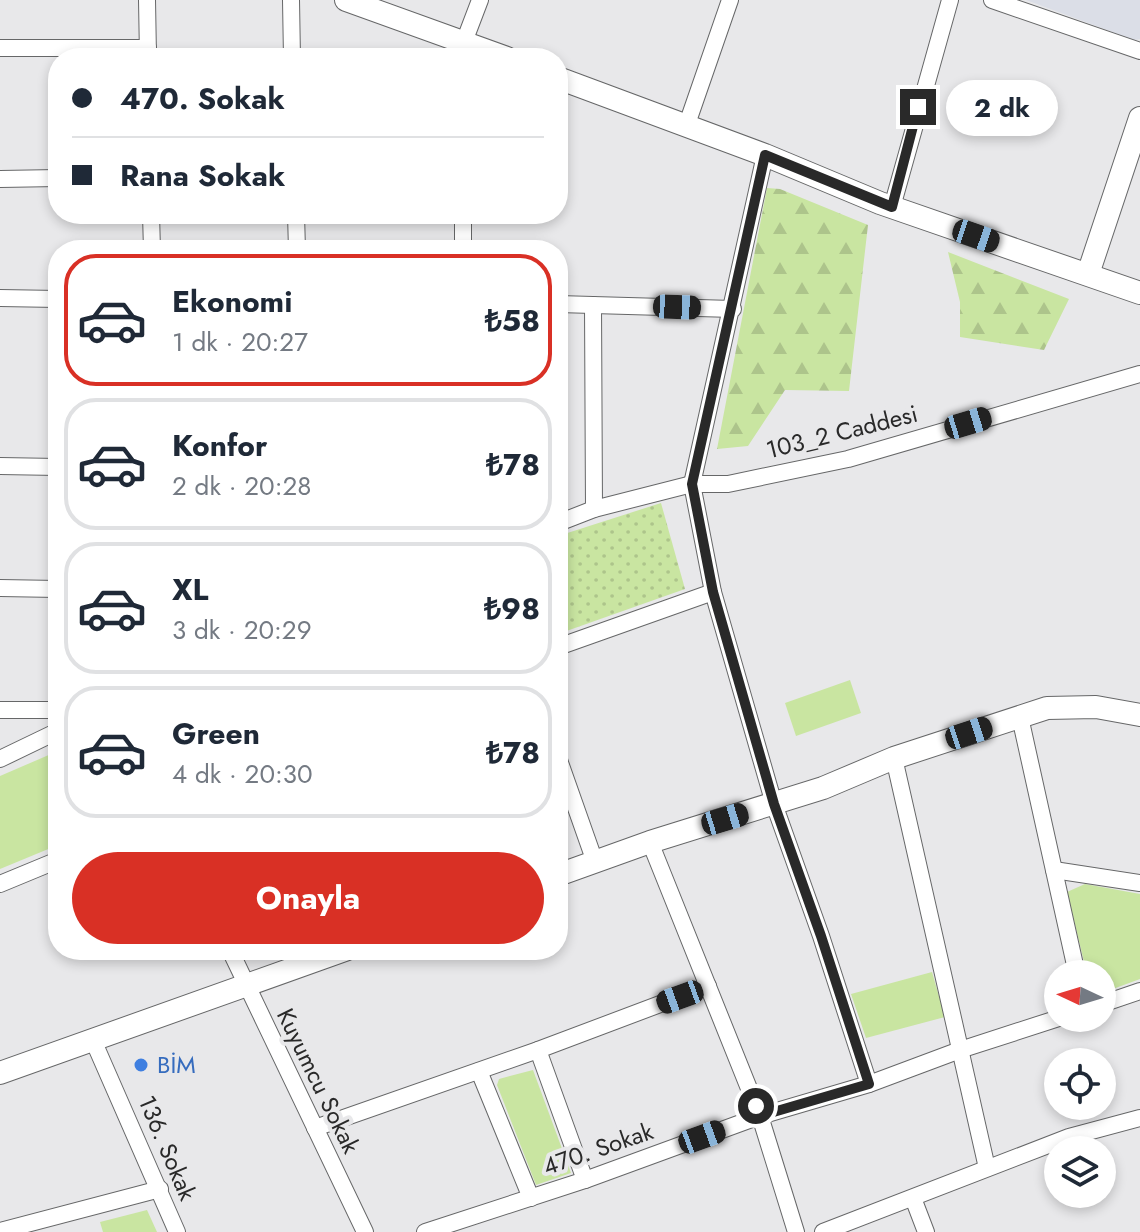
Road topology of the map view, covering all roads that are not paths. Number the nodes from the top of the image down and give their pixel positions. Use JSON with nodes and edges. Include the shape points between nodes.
{"nodes":[{"id":1,"x":147,"y":0,"type":"edge"},
{"id":2,"x":291,"y":0,"type":"edge"},
{"id":3,"x":346,"y":0,"type":"edge"},
{"id":4,"x":480,"y":0,"type":"edge"},
{"id":5,"x":730,"y":0,"type":"edge"},
{"id":6,"x":950,"y":0,"type":"edge"},
{"id":7,"x":992,"y":0,"type":"edge"},
{"id":8,"x":0,"y":48,"type":"edge"},
{"id":9,"x":148,"y":48,"type":"edge"},
{"id":10,"x":292,"y":48,"type":"edge"},
{"id":11,"x":459,"y":48,"type":"edge"},
{"id":12,"x":465,"y":48,"type":"edge"},
{"id":13,"x":48,"y":50,"type":"edge"},
{"id":14,"x":1140,"y":51,"type":"edge"},
{"id":15,"x":568,"y":82,"type":"edge"},
{"id":16,"x":1139,"y":121,"type":"edge"},
{"id":17,"x":686,"y":127,"type":"junction"},
{"id":18,"x":765,"y":155,"type":"junction"},
{"id":19,"x":48,"y":178,"type":"edge"},
{"id":20,"x":0,"y":179,"type":"edge"},
{"id":21,"x":892,"y":207,"type":"junction"},
{"id":22,"x":1088,"y":274,"type":"junction"},
{"id":23,"x":1140,"y":293,"type":"edge"},
{"id":24,"x":0,"y":298,"type":"edge"},
{"id":25,"x":48,"y":299,"type":"edge"},
{"id":26,"x":568,"y":304,"type":"edge"},
{"id":27,"x":593,"y":305,"type":"junction"},
{"id":28,"x":733,"y":309,"type":"junction"},
{"id":29,"x":1140,"y":374,"type":"edge"},
{"id":30,"x":0,"y":466,"type":"edge"},
{"id":31,"x":48,"y":467,"type":"edge"},
{"id":32,"x":692,"y":484,"type":"junction"},
{"id":33,"x":594,"y":509,"type":"junction"},
{"id":34,"x":568,"y":519,"type":"edge"},
{"id":35,"x":0,"y":588,"type":"edge"},
{"id":36,"x":48,"y":589,"type":"edge"},
{"id":37,"x":713,"y":592,"type":"junction"},
{"id":38,"x":568,"y":643,"type":"edge"},
{"id":39,"x":0,"y":710,"type":"edge"},
{"id":40,"x":48,"y":710,"type":"edge"},
{"id":41,"x":1140,"y":715,"type":"edge"},
{"id":42,"x":1020,"y":717,"type":"junction"},
{"id":43,"x":48,"y":736,"type":"edge"},
{"id":44,"x":894,"y":758,"type":"junction"},
{"id":45,"x":0,"y":759,"type":"edge"},
{"id":46,"x":568,"y":785,"type":"edge"},
{"id":47,"x":774,"y":804,"type":"junction"},
{"id":48,"x":650,"y":842,"type":"junction"},
{"id":49,"x":595,"y":862,"type":"junction"},
{"id":50,"x":48,"y":864,"type":"edge"},
{"id":51,"x":1054,"y":870,"type":"junction"},
{"id":52,"x":568,"y":871,"type":"edge"},
{"id":53,"x":1140,"y":883,"type":"edge"},
{"id":54,"x":0,"y":884,"type":"edge"},
{"id":55,"x":234,"y":960,"type":"edge"},
{"id":56,"x":317,"y":960,"type":"edge"},
{"id":57,"x":1074,"y":960,"type":"edge"},
{"id":58,"x":245,"y":986,"type":"junction"},
{"id":59,"x":708,"y":986,"type":"junction"},
{"id":60,"x":1140,"y":991,"type":"edge"},
{"id":61,"x":1116,"y":999,"type":"edge"},
{"id":62,"x":1044,"y":1023,"type":"edge"},
{"id":63,"x":93,"y":1040,"type":"junction"},
{"id":64,"x":538,"y":1050,"type":"junction"},
{"id":65,"x":960,"y":1050,"type":"junction"},
{"id":66,"x":479,"y":1071,"type":"junction"},
{"id":67,"x":0,"y":1073,"type":"edge"},
{"id":68,"x":869,"y":1084,"type":"junction"},
{"id":69,"x":760,"y":1116,"type":"junction"},
{"id":70,"x":1140,"y":1118,"type":"edge"},
{"id":71,"x":315,"y":1128,"type":"junction"},
{"id":72,"x":987,"y":1168,"type":"junction"},
{"id":73,"x":585,"y":1180,"type":"junction"},
{"id":74,"x":160,"y":1189,"type":"junction"},
{"id":75,"x":531,"y":1198,"type":"junction"},
{"id":76,"x":913,"y":1198,"type":"junction"},
{"id":77,"x":0,"y":1231,"type":"edge"},
{"id":78,"x":177,"y":1232,"type":"edge"},
{"id":79,"x":365,"y":1232,"type":"edge"},
{"id":80,"x":425,"y":1232,"type":"edge"},
{"id":81,"x":796,"y":1232,"type":"edge"},
{"id":82,"x":823,"y":1232,"type":"edge"},
{"id":83,"x":926,"y":1232,"type":"edge"}],
"edges":[{"from":1,"to":9,"type":"street"},
{"from":2,"to":10,"type":"street"},
{"from":3,"to":11,"type":"street"},
{"from":4,"to":12,"type":"street"},
{"from":5,"to":17,"type":"street"},
{"from":6,"to":21,"type":"street"},
{"from":7,"to":14,"type":"street"},
{"from":8,"to":13,"type":"street"},
{"from":15,"to":17,"type":"street"},
{"from":16,"to":22,"type":"street"},
{"from":17,"to":18,"type":"street"},
{"from":18,"to":21,"type":"street"},
{"from":18,"to":28,"type":"street"},
{"from":19,"to":20,"type":"street"},
{"from":21,"to":22,"type":"street"},
{"from":22,"to":23,"type":"street"},
{"from":24,"to":25,"type":"street"},
{"from":26,"to":27,"type":"street"},
{"from":27,"to":28,"type":"street"},
{"from":27,"to":33,"type":"street"},
{"from":28,"to":32,"type":"street"},
{"from":29,"to":32,"type":"street","name":"103_2 Caddesi","via":[[848,459],[728,484]]},
{"from":30,"to":31,"type":"street"},
{"from":32,"to":33,"type":"street","name":"103_2 Caddesi"},
{"from":32,"to":37,"type":"street"},
{"from":33,"to":34,"type":"street","name":"103_2 Caddesi"},
{"from":35,"to":36,"type":"street"},
{"from":37,"to":38,"type":"street"},
{"from":37,"to":47,"type":"street"},
{"from":39,"to":40,"type":"street"},
{"from":41,"to":42,"type":"street","via":[[1096,707],[1047,708]]},
{"from":42,"to":44,"type":"street"},
{"from":42,"to":51,"type":"street"},
{"from":43,"to":45,"type":"street"},
{"from":44,"to":47,"type":"street"},
{"from":44,"to":65,"type":"street"},
{"from":46,"to":49,"type":"street"},
{"from":47,"to":48,"type":"street"},
{"from":47,"to":68,"type":"street"},
{"from":48,"to":49,"type":"street"},
{"from":48,"to":59,"type":"street"},
{"from":49,"to":52,"type":"street"},
{"from":50,"to":54,"type":"street"},
{"from":51,"to":53,"type":"street"},
{"from":51,"to":57,"type":"street"},
{"from":55,"to":58,"type":"street","name":"Kuyumcu Sokak"},
{"from":56,"to":58,"type":"street"},
{"from":58,"to":63,"type":"street"},
{"from":58,"to":71,"type":"street","name":"Kuyumcu Sokak"},
{"from":59,"to":64,"type":"street"},
{"from":59,"to":69,"type":"street"},
{"from":60,"to":61,"type":"street"},
{"from":62,"to":65,"type":"street","name":"470. Sokak"},
{"from":63,"to":67,"type":"street"},
{"from":63,"to":74,"type":"street","name":"136. Sokak"},
{"from":64,"to":66,"type":"street"},
{"from":64,"to":73,"type":"street"},
{"from":65,"to":68,"type":"street","name":"470. Sokak"},
{"from":65,"to":72,"type":"street"},
{"from":66,"to":71,"type":"street"},
{"from":66,"to":75,"type":"street"},
{"from":68,"to":69,"type":"street","name":"470. Sokak"},
{"from":69,"to":73,"type":"street","name":"470. Sokak"},
{"from":69,"to":81,"type":"street"},
{"from":70,"to":72,"type":"street"},
{"from":71,"to":79,"type":"street","name":"Kuyumcu Sokak"},
{"from":72,"to":76,"type":"street"},
{"from":73,"to":75,"type":"street","name":"470. Sokak"},
{"from":74,"to":77,"type":"street"},
{"from":74,"to":78,"type":"street","name":"136. Sokak"},
{"from":75,"to":80,"type":"street","name":"470. Sokak"},
{"from":76,"to":82,"type":"street"},
{"from":76,"to":83,"type":"street"}]}
